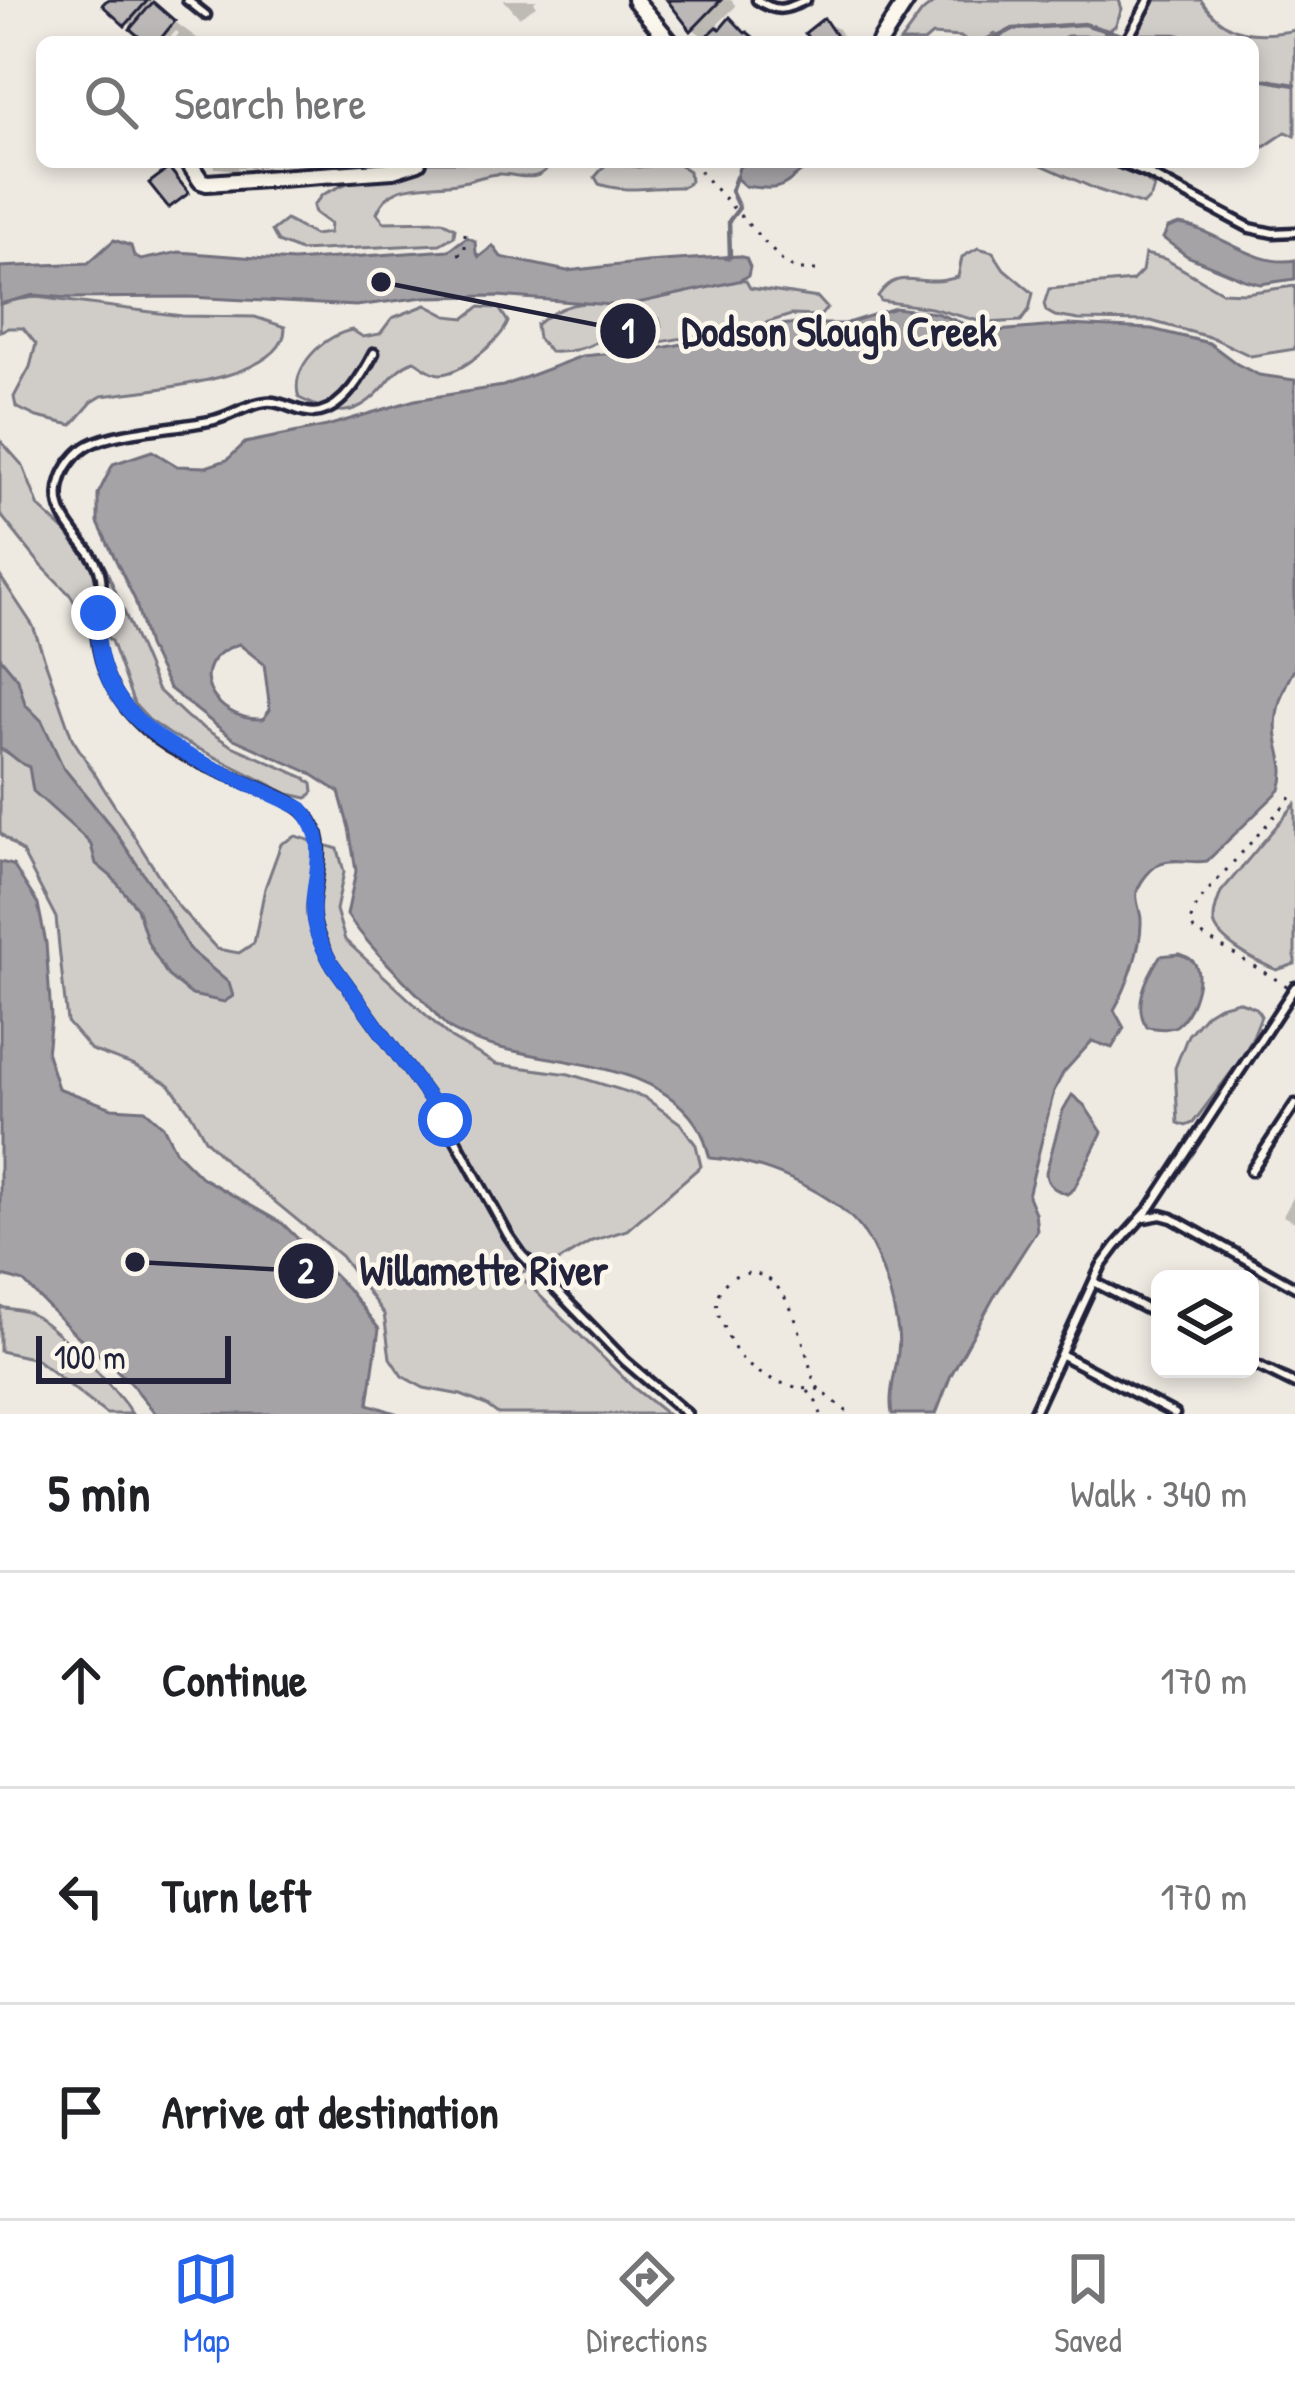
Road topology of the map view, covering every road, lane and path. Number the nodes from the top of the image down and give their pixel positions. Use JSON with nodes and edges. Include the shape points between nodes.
{"nodes":[{"id":1,"x":187,"y":0,"type":"edge"},
{"id":2,"x":635,"y":0,"type":"edge"},
{"id":3,"x":757,"y":0,"type":"edge"},
{"id":4,"x":806,"y":0,"type":"edge"},
{"id":5,"x":907,"y":0,"type":"edge"},
{"id":6,"x":1149,"y":0,"type":"edge"},
{"id":7,"x":206,"y":15,"type":"dead end"},
{"id":8,"x":665,"y":36,"type":"edge"},
{"id":9,"x":884,"y":36,"type":"edge"},
{"id":10,"x":1130,"y":36,"type":"edge"},
{"id":11,"x":191,"y":168,"type":"edge"},
{"id":12,"x":399,"y":168,"type":"edge"},
{"id":13,"x":697,"y":168,"type":"edge"},
{"id":14,"x":1133,"y":168,"type":"edge"},
{"id":15,"x":466,"y":227,"type":"dead end"},
{"id":16,"x":1295,"y":232,"type":"edge"},
{"id":17,"x":458,"y":254,"type":"dead end"},
{"id":18,"x":820,"y":270,"type":"dead end"},
{"id":19,"x":374,"y":353,"type":"dead end"},
{"id":20,"x":1295,"y":793,"type":"edge"},
{"id":21,"x":1294,"y":988,"type":"edge"},
{"id":22,"x":1295,"y":1104,"type":"edge"},
{"id":23,"x":1251,"y":1171,"type":"dead end"},
{"id":24,"x":1142,"y":1220,"type":"junction"},
{"id":25,"x":1094,"y":1282,"type":"junction"},
{"id":26,"x":1295,"y":1287,"type":"edge"},
{"id":27,"x":1151,"y":1311,"type":"edge"},
{"id":28,"x":1062,"y":1355,"type":"junction"},
{"id":29,"x":1259,"y":1366,"type":"edge"},
{"id":30,"x":1295,"y":1384,"type":"edge"},
{"id":31,"x":819,"y":1389,"type":"junction"},
{"id":32,"x":806,"y":1390,"type":"junction"},
{"id":33,"x":687,"y":1414,"type":"edge"},
{"id":34,"x":821,"y":1414,"type":"edge"},
{"id":35,"x":850,"y":1414,"type":"edge"},
{"id":36,"x":1033,"y":1414,"type":"edge"},
{"id":37,"x":1175,"y":1414,"type":"edge"}],
"edges":[{"from":1,"to":7,"type":"lane"},
{"from":2,"to":8,"type":"street"},
{"from":3,"to":4,"type":"lane","via":[[770,9]]},
{"from":5,"to":9,"type":"street"},
{"from":6,"to":10,"type":"lane"},
{"from":11,"to":12,"type":"street","via":[[206,183]]},
{"from":13,"to":18,"type":"path","via":[[783,262]]},
{"from":14,"to":16,"type":"lane","via":[[1250,228]]},
{"from":15,"to":17,"type":"path","via":[[465,254]]},
{"from":19,"to":33,"type":"lane","via":[[357,382],[322,412],[266,402],[91,444],[68,465],[57,493],[102,579],[102,667],[138,723],[159,739],[302,809],[313,822],[320,856],[313,912],[330,961],[445,1120],[523,1255]]},
{"from":20,"to":21,"type":"path","via":[[1204,895],[1190,922]]},
{"from":21,"to":24,"type":"lane"},
{"from":22,"to":23,"type":"lane"},
{"from":24,"to":25,"type":"lane"},
{"from":24,"to":26,"type":"lane","via":[[1172,1218]]},
{"from":25,"to":27,"type":"lane"},
{"from":25,"to":28,"type":"lane"},
{"from":28,"to":36,"type":"lane"},
{"from":28,"to":37,"type":"lane"},
{"from":29,"to":30,"type":"lane"},
{"from":31,"to":32,"type":"path"},
{"from":31,"to":32,"type":"path","via":[[781,1290],[763,1276],[735,1276],[723,1286],[717,1311],[740,1357]]},
{"from":31,"to":35,"type":"path"},
{"from":32,"to":34,"type":"path"}]}
